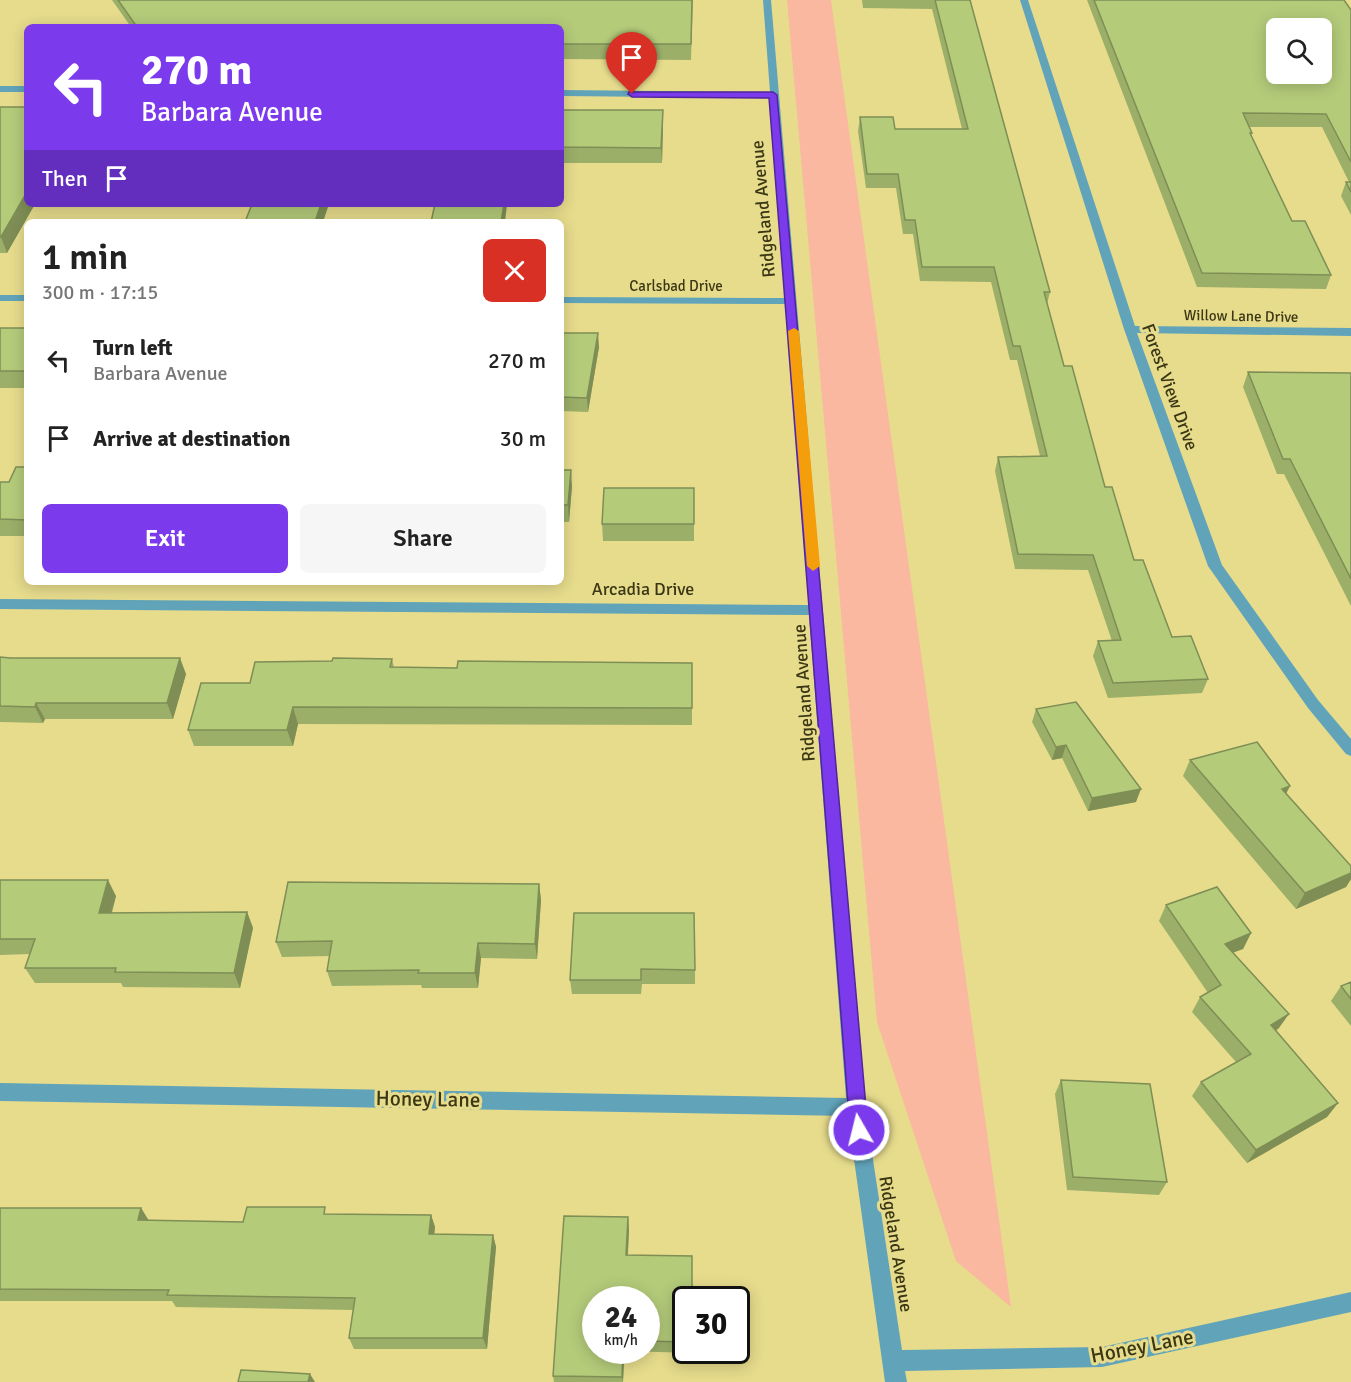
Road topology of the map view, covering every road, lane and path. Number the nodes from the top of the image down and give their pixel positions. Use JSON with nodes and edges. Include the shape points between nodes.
{"nodes":[{"id":1,"x":767,"y":0,"type":"edge"},
{"id":2,"x":1024,"y":0,"type":"edge"},
{"id":3,"x":0,"y":89,"type":"edge"},
{"id":4,"x":24,"y":89,"type":"edge"},
{"id":5,"x":564,"y":93,"type":"edge"},
{"id":6,"x":773,"y":95,"type":"junction"},
{"id":7,"x":0,"y":298,"type":"edge"},
{"id":8,"x":24,"y":298,"type":"edge"},
{"id":9,"x":564,"y":300,"type":"edge"},
{"id":10,"x":791,"y":301,"type":"junction"},
{"id":11,"x":1130,"y":330,"type":"junction"},
{"id":12,"x":1351,"y":332,"type":"edge"},
{"id":13,"x":0,"y":604,"type":"edge"},
{"id":14,"x":817,"y":610,"type":"junction"},
{"id":15,"x":1351,"y":750,"type":"edge"},
{"id":16,"x":0,"y":1092,"type":"edge"},
{"id":17,"x":856,"y":1107,"type":"junction"},
{"id":18,"x":1351,"y":1302,"type":"edge"},
{"id":19,"x":895,"y":1372,"type":"edge"}],
"edges":[{"from":1,"to":6,"type":"street","name":"Ridgeland Avenue"},
{"from":2,"to":11,"type":"street","name":"Forest View Drive"},
{"from":3,"to":4,"type":"street"},
{"from":5,"to":6,"type":"street"},
{"from":6,"to":10,"type":"street","name":"Ridgeland Avenue"},
{"from":7,"to":8,"type":"street"},
{"from":9,"to":10,"type":"street","name":"Carlsbad Drive"},
{"from":10,"to":14,"type":"street","name":"Ridgeland Avenue"},
{"from":11,"to":12,"type":"street","name":"Willow Lane Drive"},
{"from":11,"to":15,"type":"street","name":"Forest View Drive","via":[[1215,566],[1313,704]]},
{"from":13,"to":14,"type":"street","name":"Arcadia Drive"},
{"from":14,"to":17,"type":"street","name":"Ridgeland Avenue"},
{"from":16,"to":17,"type":"street","name":"Honey Lane"},
{"from":17,"to":19,"type":"street","name":"Ridgeland Avenue"},
{"from":18,"to":19,"type":"street","name":"Honey Lane","via":[[1102,1357]]}]}
